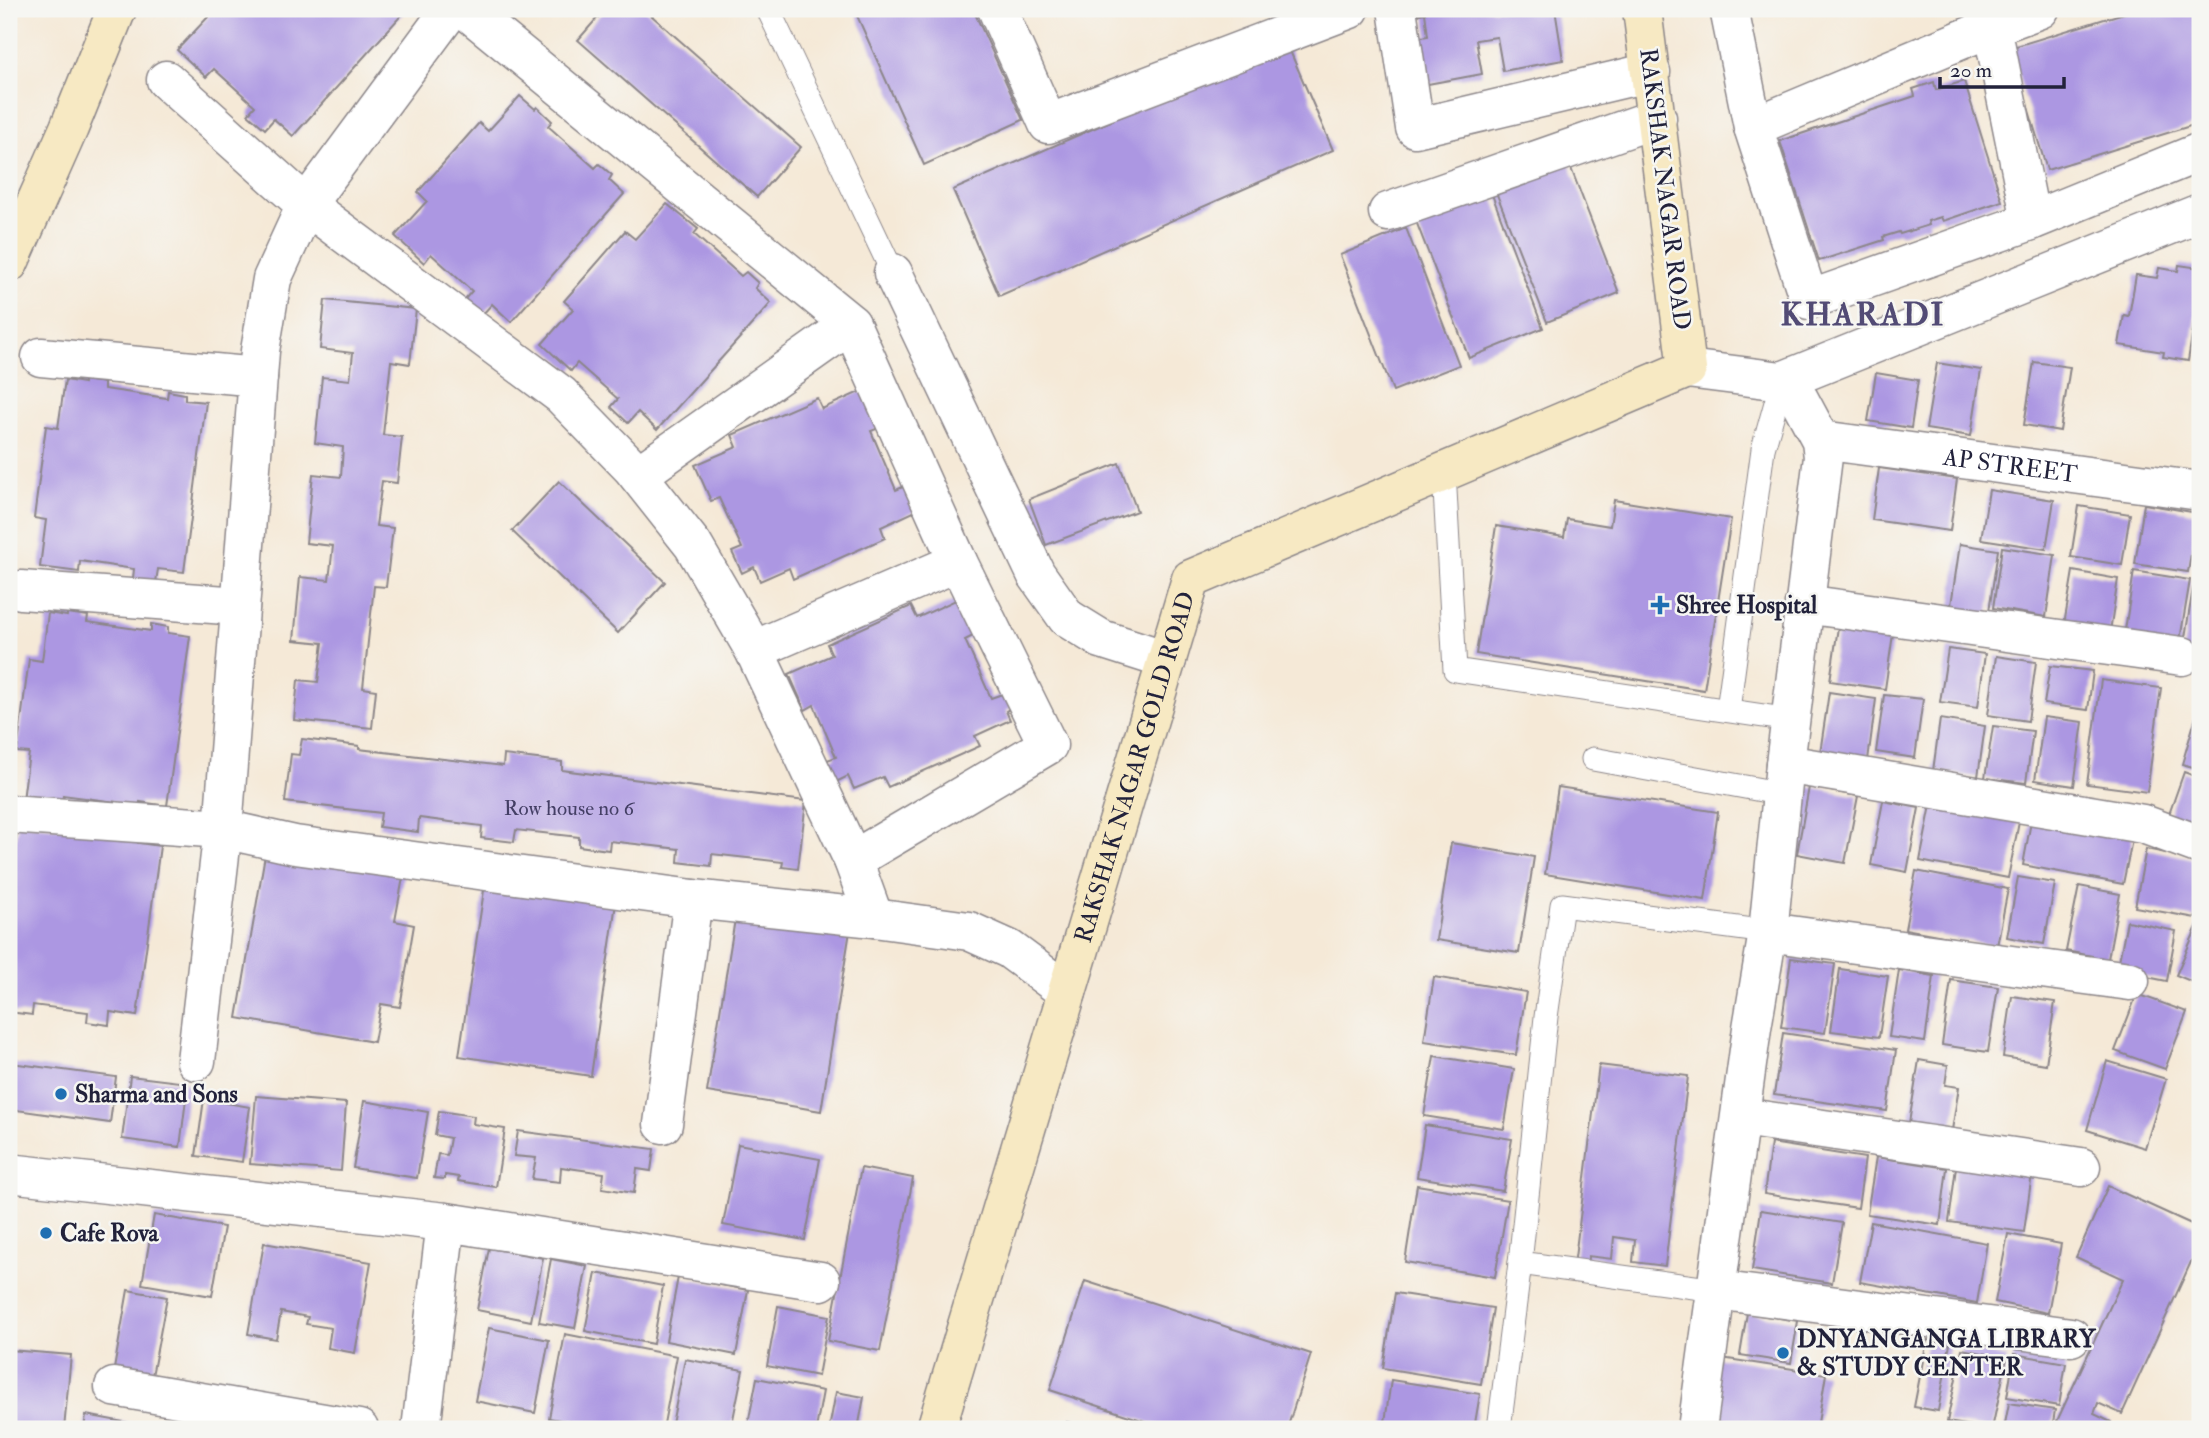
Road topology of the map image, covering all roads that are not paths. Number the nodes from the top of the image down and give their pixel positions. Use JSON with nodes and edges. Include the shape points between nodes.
{"nodes":[{"id":1,"x":117,"y":9,"type":"edge"},
{"id":2,"x":451,"y":9,"type":"edge"},
{"id":3,"x":465,"y":9,"type":"edge"},
{"id":4,"x":768,"y":9,"type":"edge"},
{"id":5,"x":997,"y":9,"type":"edge"},
{"id":6,"x":1350,"y":9,"type":"edge"},
{"id":7,"x":1397,"y":9,"type":"edge"},
{"id":8,"x":1642,"y":9,"type":"edge"},
{"id":9,"x":1729,"y":9,"type":"edge"},
{"id":10,"x":2040,"y":9,"type":"edge"},
{"id":11,"x":1992,"y":27,"type":"junction"},
{"id":12,"x":1651,"y":72,"type":"junction"},
{"id":13,"x":166,"y":80,"type":"dead end"},
{"id":14,"x":1657,"y":118,"type":"junction"},
{"id":15,"x":1753,"y":127,"type":"junction"},
{"id":16,"x":2200,"y":152,"type":"edge"},
{"id":17,"x":306,"y":205,"type":"junction"},
{"id":18,"x":1388,"y":212,"type":"dead end"},
{"id":19,"x":2200,"y":213,"type":"edge"},
{"id":20,"x":2031,"y":221,"type":"junction"},
{"id":21,"x":9,"y":263,"type":"edge"},
{"id":22,"x":893,"y":272,"type":"joint"},
{"id":23,"x":851,"y":324,"type":"junction"},
{"id":24,"x":41,"y":357,"type":"dead end"},
{"id":25,"x":1687,"y":369,"type":"junction"},
{"id":26,"x":258,"y":377,"type":"junction"},
{"id":27,"x":1782,"y":381,"type":"junction"},
{"id":28,"x":1821,"y":440,"type":"junction"},
{"id":29,"x":1444,"y":472,"type":"junction"},
{"id":30,"x":638,"y":475,"type":"junction"},
{"id":31,"x":2200,"y":491,"type":"edge"},
{"id":32,"x":958,"y":562,"type":"junction"},
{"id":33,"x":21,"y":590,"type":"dead end"},
{"id":34,"x":1804,"y":604,"type":"junction"},
{"id":35,"x":240,"y":606,"type":"junction"},
{"id":36,"x":754,"y":650,"type":"junction"},
{"id":37,"x":2182,"y":656,"type":"dead end"},
{"id":38,"x":1167,"y":660,"type":"junction"},
{"id":39,"x":1728,"y":710,"type":"junction"},
{"id":40,"x":1791,"y":720,"type":"junction"},
{"id":41,"x":1593,"y":759,"type":"dead end"},
{"id":42,"x":1784,"y":779,"type":"junction"},
{"id":43,"x":9,"y":814,"type":"edge"},
{"id":44,"x":223,"y":829,"type":"junction"},
{"id":45,"x":2200,"y":845,"type":"edge"},
{"id":46,"x":853,"y":860,"type":"junction"},
{"id":47,"x":693,"y":899,"type":"junction"},
{"id":48,"x":874,"y":918,"type":"junction"},
{"id":49,"x":1768,"y":932,"type":"junction"},
{"id":50,"x":2130,"y":982,"type":"dead end"},
{"id":51,"x":1067,"y":992,"type":"junction"},
{"id":52,"x":196,"y":1061,"type":"dead end"},
{"id":53,"x":1741,"y":1117,"type":"junction"},
{"id":54,"x":663,"y":1124,"type":"dead end"},
{"id":55,"x":2081,"y":1167,"type":"dead end"},
{"id":56,"x":9,"y":1173,"type":"edge"},
{"id":57,"x":446,"y":1222,"type":"junction"},
{"id":58,"x":1520,"y":1263,"type":"junction"},
{"id":59,"x":821,"y":1280,"type":"dead end"},
{"id":60,"x":1716,"y":1290,"type":"junction"},
{"id":61,"x":2071,"y":1337,"type":"dead end"},
{"id":62,"x":114,"y":1387,"type":"dead end"},
{"id":63,"x":359,"y":1429,"type":"edge"},
{"id":64,"x":421,"y":1429,"type":"edge"},
{"id":65,"x":936,"y":1429,"type":"edge"},
{"id":66,"x":1499,"y":1429,"type":"edge"},
{"id":67,"x":1697,"y":1429,"type":"edge"}],
"edges":[{"from":1,"to":21,"type":"street"},
{"from":2,"to":17,"type":"street"},
{"from":3,"to":23,"type":"street"},
{"from":4,"to":22,"type":"lane"},
{"from":5,"to":6,"type":"street","via":[[1048,124]]},
{"from":7,"to":12,"type":"street","via":[[1415,128]]},
{"from":8,"to":12,"type":"street","name":"RAKSHAK NAGAR ROAD"},
{"from":9,"to":15,"type":"street"},
{"from":10,"to":11,"type":"street"},
{"from":11,"to":15,"type":"street"},
{"from":11,"to":20,"type":"street"},
{"from":12,"to":14,"type":"street","name":"RAKSHAK NAGAR ROAD"},
{"from":13,"to":17,"type":"street"},
{"from":14,"to":18,"type":"street"},
{"from":14,"to":25,"type":"street","name":"RAKSHAK NAGAR ROAD"},
{"from":15,"to":20,"type":"street","via":[[1809,300]]},
{"from":16,"to":20,"type":"street"},
{"from":17,"to":26,"type":"street","via":[[272,279]]},
{"from":17,"to":30,"type":"street","via":[[561,395]]},
{"from":19,"to":27,"type":"street"},
{"from":22,"to":38,"type":"street","via":[[1036,573],[1052,596],[1068,618],[1101,639]]},
{"from":23,"to":30,"type":"street"},
{"from":23,"to":32,"type":"street"},
{"from":24,"to":26,"type":"street"},
{"from":25,"to":27,"type":"street"},
{"from":25,"to":29,"type":"street","name":"RAKSHAK NAGAR GOLD ROAD"},
{"from":26,"to":35,"type":"street"},
{"from":27,"to":28,"type":"street","via":[[1799,399]]},
{"from":27,"to":39,"type":"lane","via":[[1763,449]]},
{"from":28,"to":31,"type":"street","name":"AP STREET"},
{"from":28,"to":34,"type":"street","via":[[1823,457]]},
{"from":29,"to":38,"type":"street","name":"RAKSHAK NAGAR GOLD ROAD","via":[[1191,579]]},
{"from":29,"to":39,"type":"lane","via":[[1455,670]]},
{"from":30,"to":36,"type":"street","via":[[693,545]]},
{"from":32,"to":36,"type":"street"},
{"from":32,"to":46,"type":"street","via":[[1048,745]]},
{"from":33,"to":35,"type":"street"},
{"from":34,"to":37,"type":"street"},
{"from":34,"to":40,"type":"street"},
{"from":35,"to":44,"type":"street"},
{"from":36,"to":46,"type":"street"},
{"from":38,"to":51,"type":"street","name":"RAKSHAK NAGAR GOLD ROAD"},
{"from":39,"to":40,"type":"lane"},
{"from":40,"to":42,"type":"street"},
{"from":41,"to":42,"type":"lane"},
{"from":42,"to":45,"type":"street","via":[[2143,824]]},
{"from":42,"to":49,"type":"street"},
{"from":43,"to":44,"type":"street"},
{"from":44,"to":47,"type":"street","via":[[295,845]]},
{"from":44,"to":52,"type":"street"},
{"from":46,"to":48,"type":"street"},
{"from":47,"to":48,"type":"street"},
{"from":47,"to":54,"type":"street"},
{"from":48,"to":51,"type":"street","via":[[969,931],[1010,948]]},
{"from":49,"to":50,"type":"street"},
{"from":49,"to":53,"type":"street"},
{"from":49,"to":58,"type":"lane","via":[[1562,905]]},
{"from":51,"to":65,"type":"street","name":"RAKSHAK NAGAR GOLD ROAD"},
{"from":53,"to":55,"type":"street"},
{"from":53,"to":60,"type":"street"},
{"from":56,"to":57,"type":"street"},
{"from":57,"to":59,"type":"street"},
{"from":57,"to":64,"type":"street"},
{"from":58,"to":60,"type":"lane"},
{"from":58,"to":66,"type":"lane"},
{"from":60,"to":61,"type":"street"},
{"from":60,"to":67,"type":"street"},
{"from":62,"to":63,"type":"street"}]}
